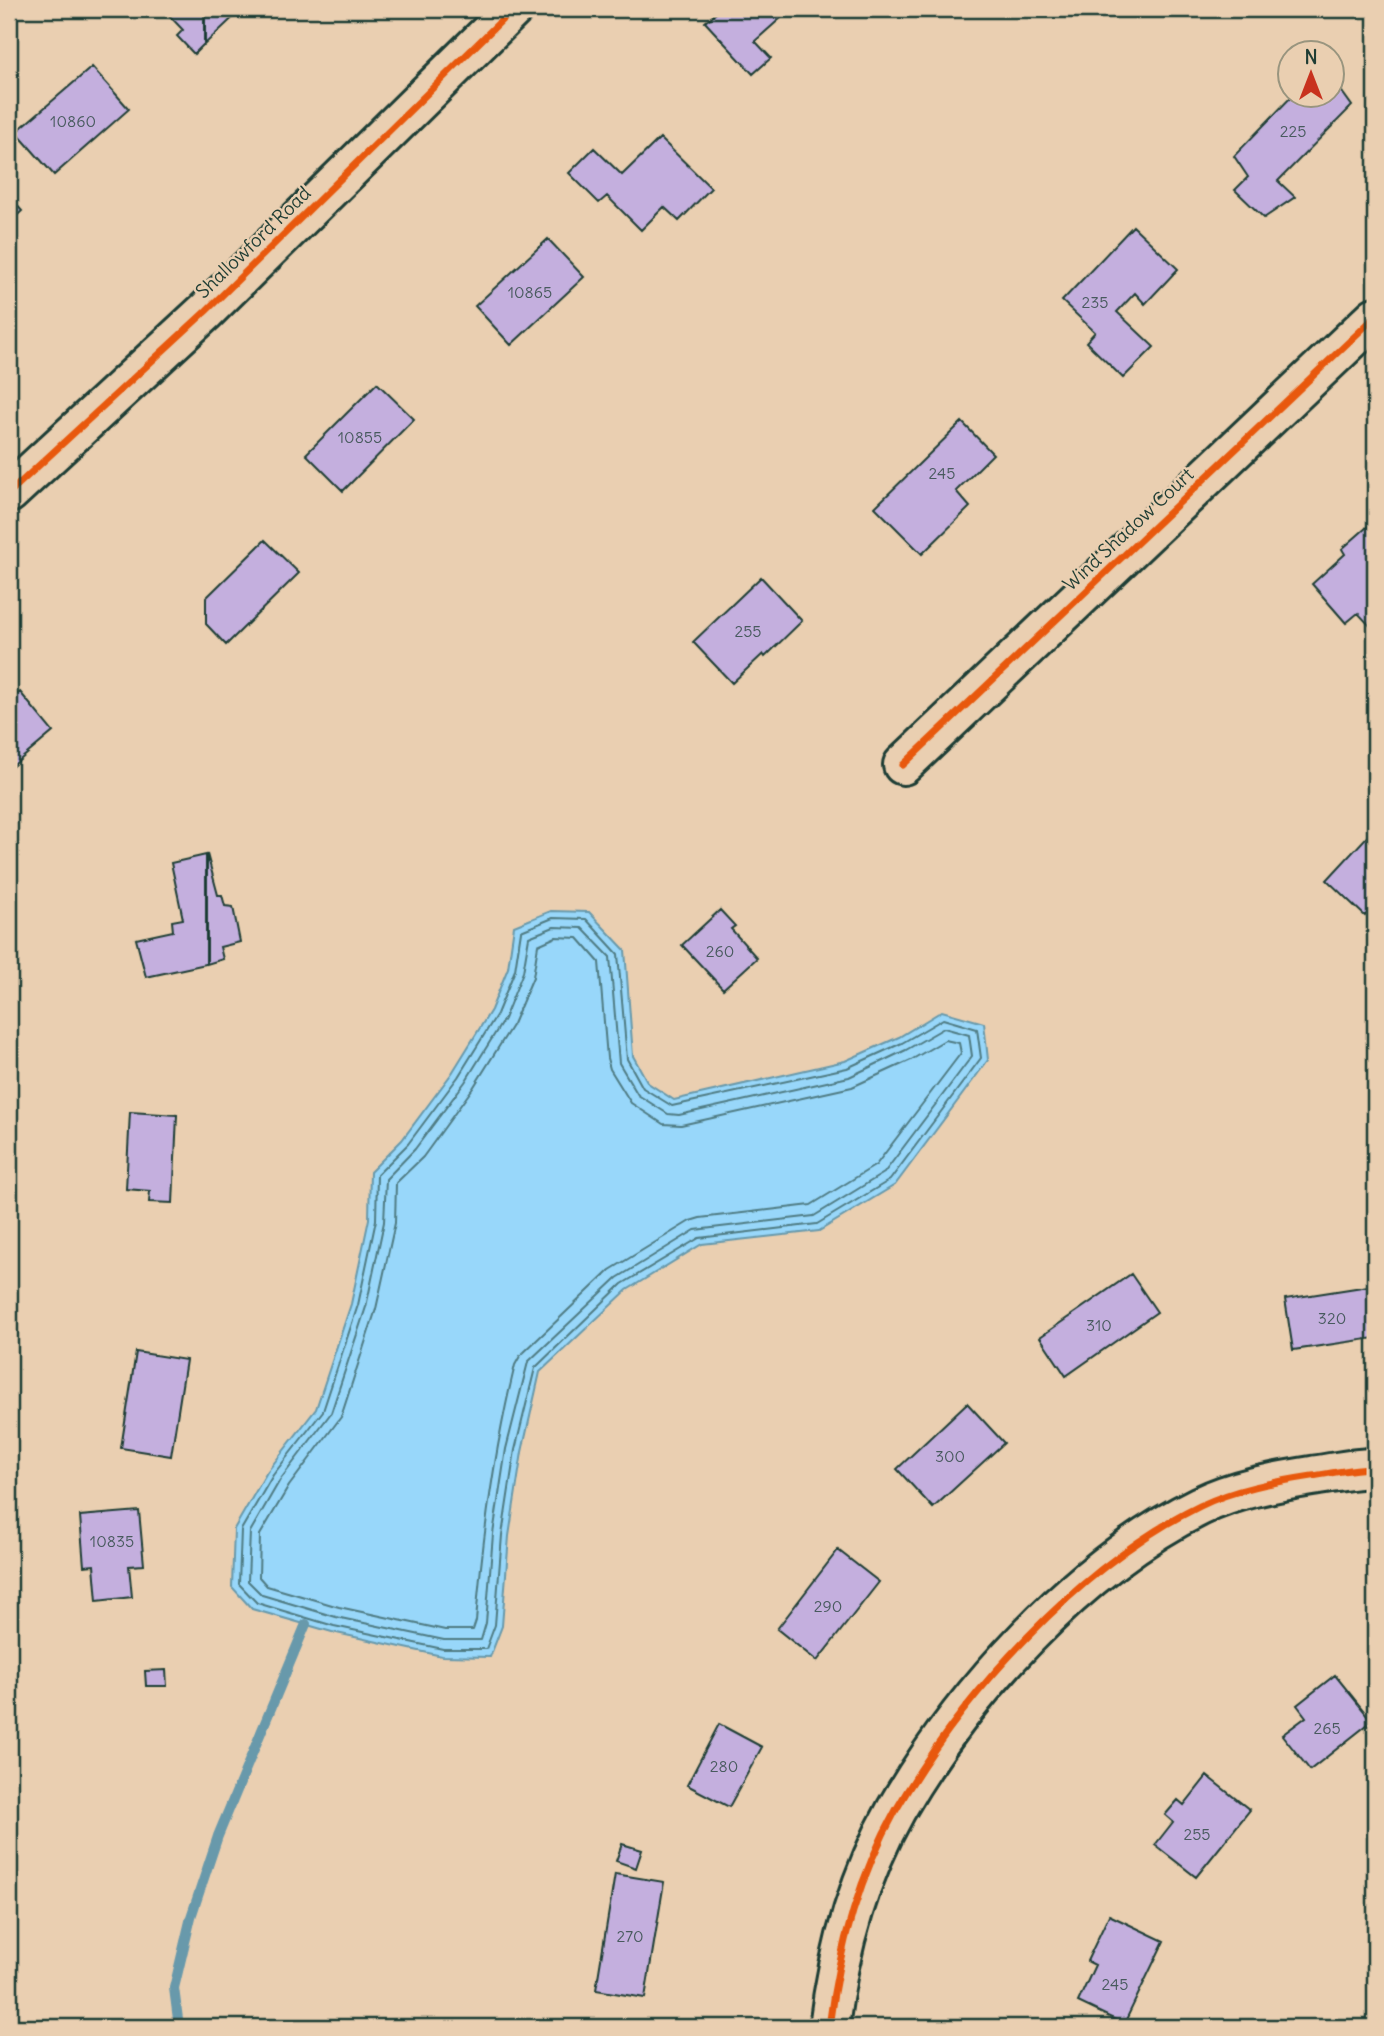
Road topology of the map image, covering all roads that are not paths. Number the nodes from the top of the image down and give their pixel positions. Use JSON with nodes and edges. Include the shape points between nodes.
{"nodes":[{"id":1,"x":513,"y":9,"type":"edge"},
{"id":2,"x":1375,"y":317,"type":"edge"},
{"id":3,"x":9,"y":493,"type":"edge"},
{"id":4,"x":903,"y":765,"type":"dead end"},
{"id":5,"x":1375,"y":1468,"type":"edge"},
{"id":6,"x":829,"y":2027,"type":"edge"}],
"edges":[{"from":1,"to":3,"type":"street","name":"Shallowford Road","via":[[206,311]]},
{"from":2,"to":4,"type":"street","name":"Wind Shadow Court"},
{"from":5,"to":6,"type":"street","via":[[1263,1484],[1200,1505],[1087,1580],[1034,1630],[951,1726],[895,1811],[847,1929]]}]}
